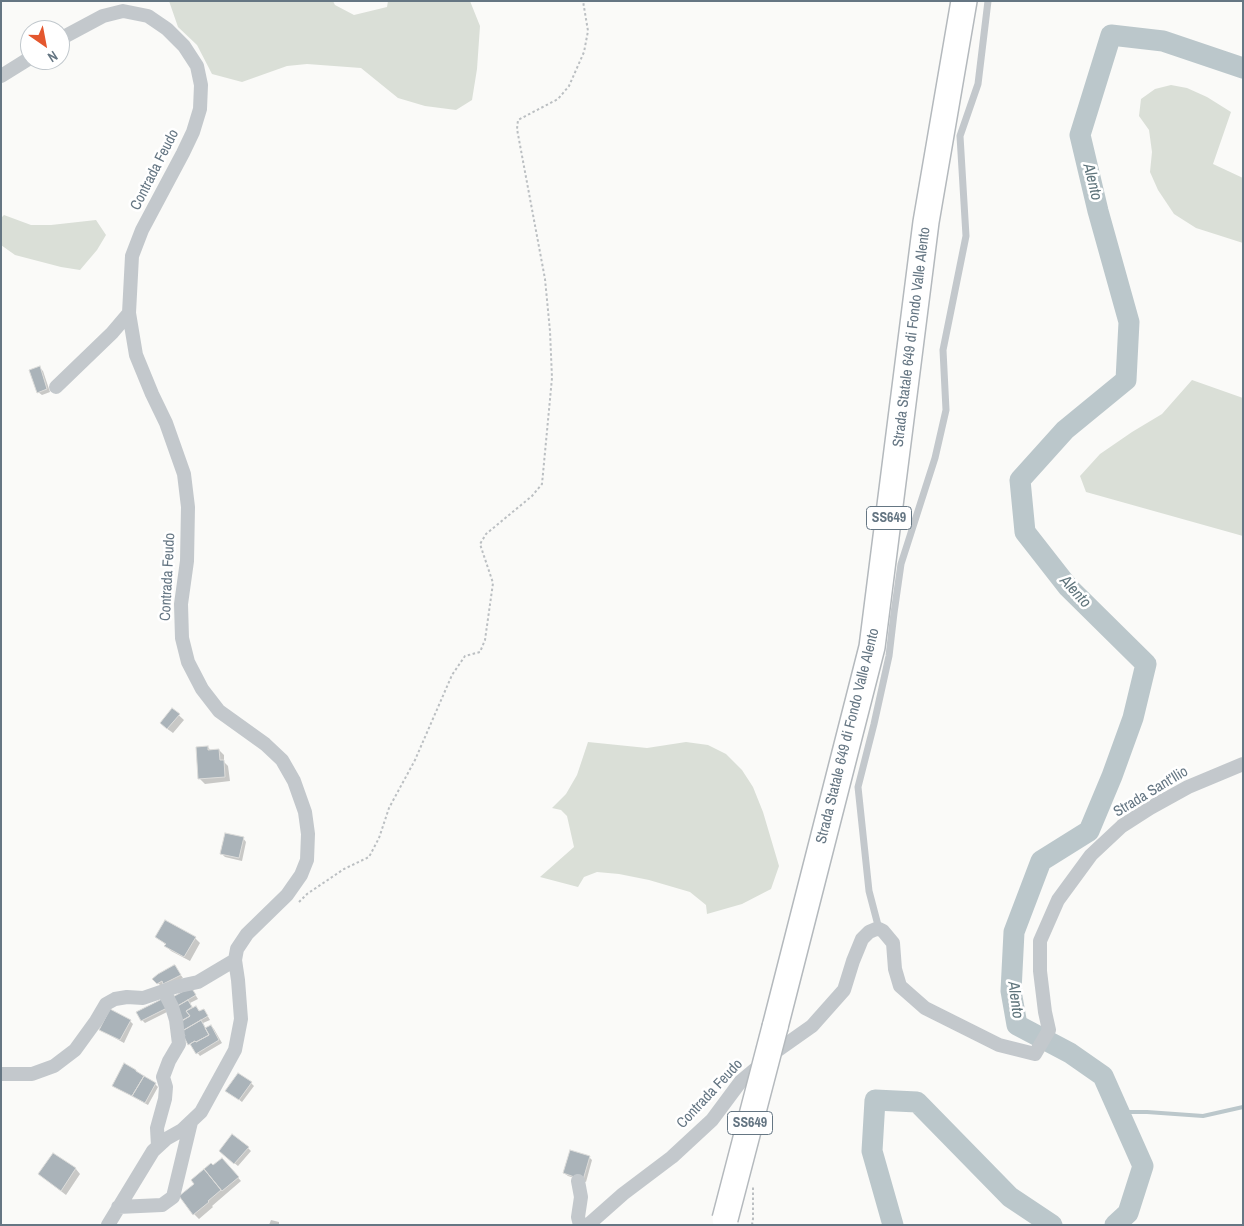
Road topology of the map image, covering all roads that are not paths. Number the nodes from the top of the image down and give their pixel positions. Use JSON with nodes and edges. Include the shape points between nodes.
{"nodes":[{"id":1,"x":964,"y":1,"type":"edge"},
{"id":2,"x":988,"y":1,"type":"edge"},
{"id":3,"x":70,"y":34,"type":"edge"},
{"id":4,"x":20,"y":64,"type":"edge"},
{"id":5,"x":1,"y":76,"type":"edge"},
{"id":6,"x":129,"y":313,"type":"junction"},
{"id":7,"x":56,"y":387,"type":"dead end"},
{"id":8,"x":1243,"y":764,"type":"edge"},
{"id":9,"x":880,"y":930,"type":"junction"},
{"id":10,"x":235,"y":960,"type":"junction"},
{"id":11,"x":164,"y":991,"type":"junction"},
{"id":12,"x":1,"y":1074,"type":"edge"},
{"id":13,"x":190,"y":1122,"type":"junction"},
{"id":14,"x":158,"y":1146,"type":"junction"},
{"id":15,"x":578,"y":1182,"type":"dead end"},
{"id":16,"x":118,"y":1206,"type":"junction"},
{"id":17,"x":724,"y":1222,"type":"edge"},
{"id":18,"x":108,"y":1225,"type":"edge"},
{"id":19,"x":580,"y":1225,"type":"edge"},
{"id":20,"x":588,"y":1225,"type":"edge"}],
"edges":[{"from":1,"to":17,"type":"highway","name":"Strada Statale 649 di Fondo Valle Alento","number":"SS649","bridge":true,"via":[[926,222],[872,647]]},
{"from":2,"to":9,"type":"lane","via":[[978,84],[960,136],[966,236],[944,350],[946,410],[936,458],[901,564],[889,656],[858,787],[869,891]]},
{"from":3,"to":6,"type":"street","name":"Contrada Feudo","via":[[102,16],[123,11],[148,16],[184,46],[197,66],[201,85],[200,109],[184,153],[142,230],[132,256]]},
{"from":4,"to":5,"type":"street"},
{"from":6,"to":7,"type":"street"},
{"from":6,"to":10,"type":"street","name":"Contrada Feudo","via":[[136,355],[184,474],[188,506],[188,561],[181,604],[182,638],[188,662],[202,689],[219,711],[266,744],[282,760],[305,812],[307,860],[301,875],[287,895],[247,934],[237,948]]},
{"from":8,"to":9,"type":"street","name":"Strada Sant'Ilio","via":[[1188,787],[1122,826],[1091,855],[1058,900],[1040,941],[1040,971],[1049,1030],[1035,1054],[999,1045],[925,1008],[900,986],[893,943]]},
{"from":9,"to":20,"type":"street","name":"Contrada Feudo","via":[[869,932],[862,939],[844,990],[812,1026],[741,1082],[712,1120]]},
{"from":10,"to":11,"type":"street","via":[[198,982]]},
{"from":10,"to":13,"type":"street","via":[[241,1019],[235,1050],[201,1112]]},
{"from":11,"to":12,"type":"street","via":[[143,998],[115,999],[106,1004],[75,1050],[54,1066],[32,1074]]},
{"from":11,"to":14,"type":"street","via":[[176,1020],[179,1044],[163,1077],[166,1086],[157,1128]]},
{"from":13,"to":14,"type":"street"},
{"from":13,"to":16,"type":"street","via":[[173,1197],[162,1205]]},
{"from":14,"to":16,"type":"street"},
{"from":15,"to":19,"type":"street"},
{"from":16,"to":18,"type":"street"}]}
